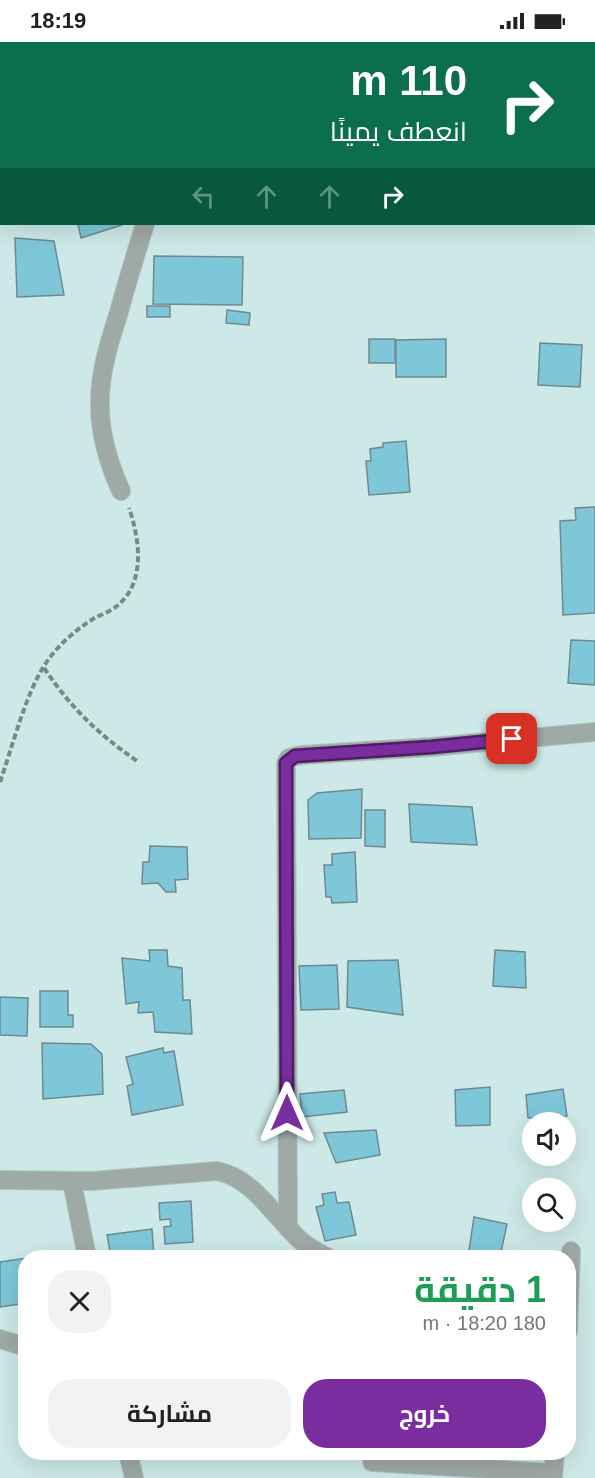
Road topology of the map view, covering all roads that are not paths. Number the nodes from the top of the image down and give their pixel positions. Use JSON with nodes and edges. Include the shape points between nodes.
{"nodes":[{"id":1,"x":145,"y":225,"type":"edge"},
{"id":2,"x":121,"y":491,"type":"road end"},
{"id":3,"x":595,"y":732,"type":"edge"},
{"id":4,"x":0,"y":1180,"type":"edge"},
{"id":5,"x":72,"y":1182,"type":"junction"},
{"id":6,"x":288,"y":1228,"type":"junction"},
{"id":7,"x":86,"y":1250,"type":"edge"},
{"id":8,"x":314,"y":1250,"type":"edge"},
{"id":9,"x":0,"y":1338,"type":"edge"},
{"id":10,"x":18,"y":1344,"type":"edge"},
{"id":11,"x":130,"y":1460,"type":"edge"},
{"id":12,"x":554,"y":1460,"type":"edge"},
{"id":13,"x":372,"y":1462,"type":"dead end"},
{"id":14,"x":553,"y":1475,"type":"edge"},
{"id":15,"x":134,"y":1478,"type":"edge"}],
"edges":[{"from":1,"to":2,"type":"street","via":[[102,378],[103,436]]},
{"from":3,"to":6,"type":"street","via":[[289,758]]},
{"from":4,"to":5,"type":"street"},
{"from":5,"to":6,"type":"street","via":[[228,1173],[247,1185]]},
{"from":5,"to":7,"type":"street"},
{"from":6,"to":8,"type":"street"},
{"from":9,"to":10,"type":"street"},
{"from":11,"to":15,"type":"street"},
{"from":12,"to":14,"type":"street"},
{"from":13,"to":14,"type":"street"}]}
